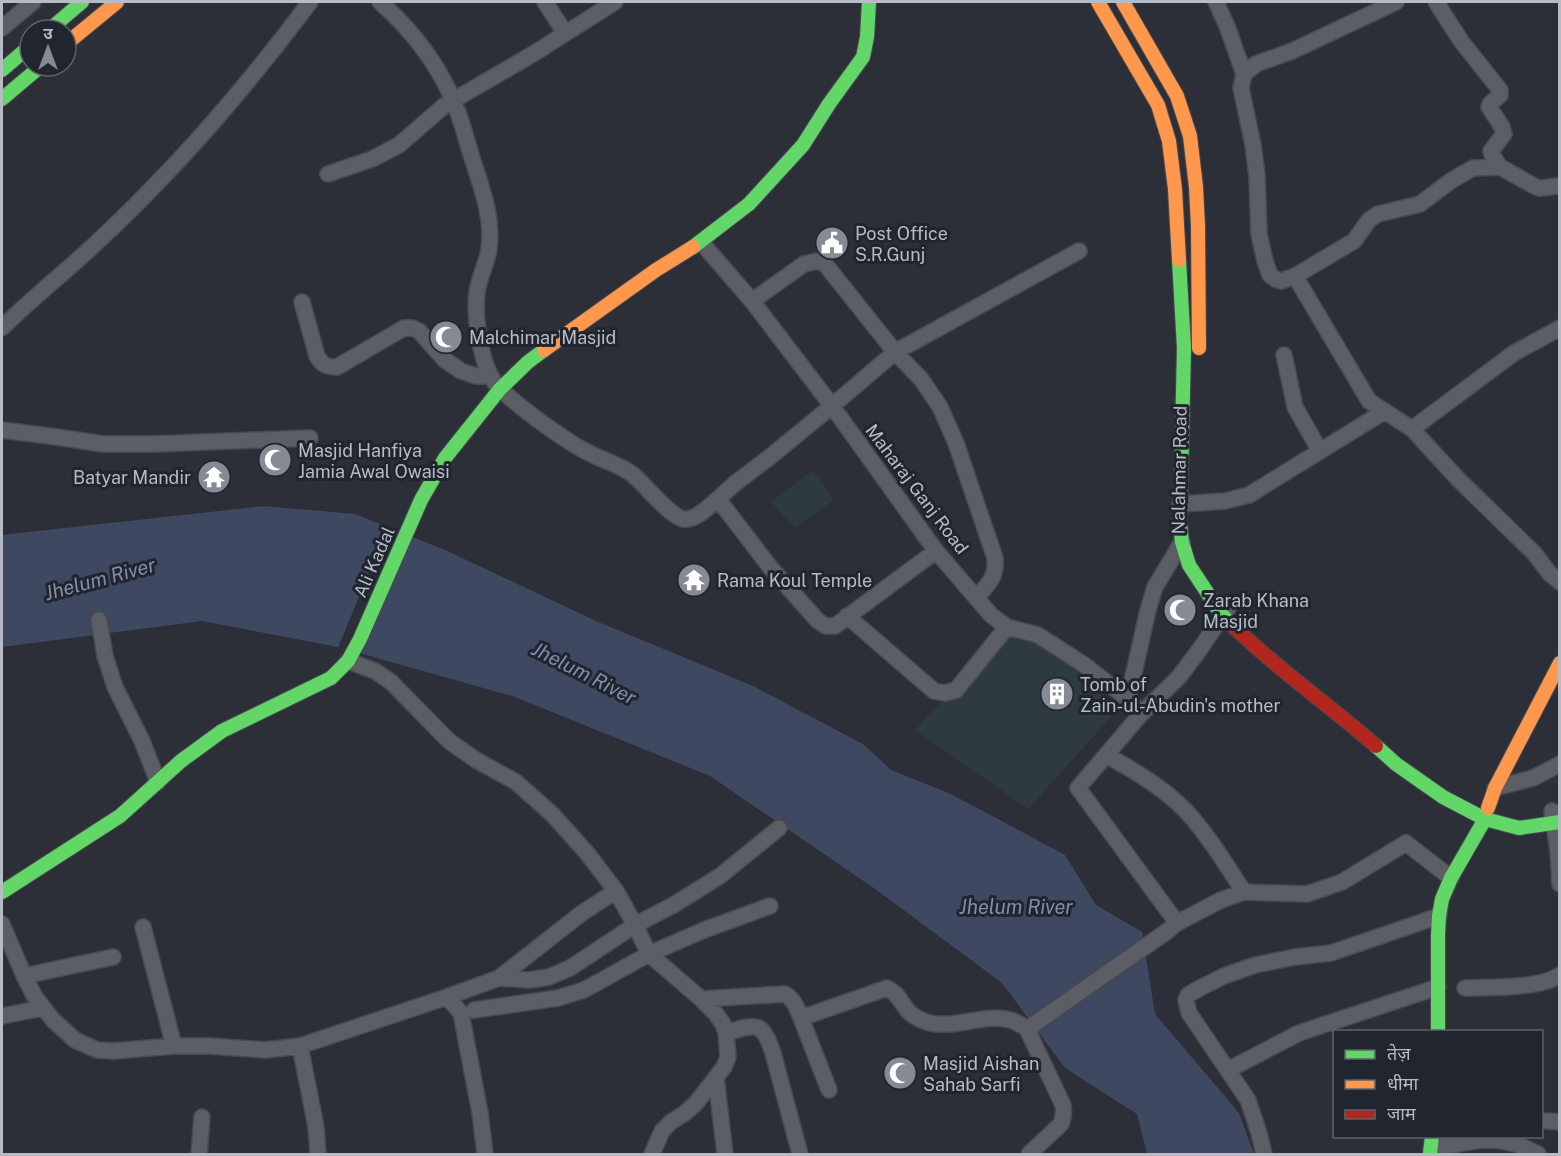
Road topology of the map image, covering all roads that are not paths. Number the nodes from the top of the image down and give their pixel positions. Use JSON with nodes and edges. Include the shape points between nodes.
{"nodes":[{"id":1,"x":33,"y":2,"type":"edge"},
{"id":2,"x":82,"y":2,"type":"edge"},
{"id":3,"x":117,"y":2,"type":"edge"},
{"id":4,"x":310,"y":2,"type":"edge"},
{"id":5,"x":380,"y":2,"type":"edge"},
{"id":6,"x":545,"y":2,"type":"edge"},
{"id":7,"x":615,"y":2,"type":"edge"},
{"id":8,"x":869,"y":2,"type":"edge"},
{"id":9,"x":1098,"y":2,"type":"edge"},
{"id":10,"x":1123,"y":2,"type":"edge"},
{"id":11,"x":1216,"y":2,"type":"edge"},
{"id":12,"x":1396,"y":2,"type":"edge"},
{"id":13,"x":1436,"y":2,"type":"edge"},
{"id":14,"x":63,"y":18,"type":"edge"},
{"id":15,"x":2,"y":28,"type":"edge"},
{"id":16,"x":565,"y":33,"type":"junction"},
{"id":17,"x":78,"y":35,"type":"edge"},
{"id":18,"x":18,"y":56,"type":"edge"},
{"id":19,"x":2,"y":70,"type":"edge"},
{"id":20,"x":1244,"y":74,"type":"junction"},
{"id":21,"x":26,"y":78,"type":"edge"},
{"id":22,"x":2,"y":99,"type":"edge"},
{"id":23,"x":453,"y":101,"type":"junction"},
{"id":24,"x":1500,"y":167,"type":"junction"},
{"id":25,"x":328,"y":174,"type":"dead end"},
{"id":26,"x":1560,"y":186,"type":"edge"},
{"id":27,"x":701,"y":242,"type":"junction"},
{"id":28,"x":1078,"y":251,"type":"dead end"},
{"id":29,"x":1295,"y":276,"type":"junction"},
{"id":30,"x":752,"y":301,"type":"junction"},
{"id":31,"x":302,"y":303,"type":"dead end"},
{"id":32,"x":2,"y":328,"type":"edge"},
{"id":33,"x":1560,"y":328,"type":"edge"},
{"id":34,"x":895,"y":352,"type":"junction"},
{"id":35,"x":1284,"y":355,"type":"dead end"},
{"id":36,"x":1199,"y":357,"type":"dead end"},
{"id":37,"x":491,"y":376,"type":"junction"},
{"id":38,"x":500,"y":389,"type":"junction"},
{"id":39,"x":832,"y":406,"type":"junction"},
{"id":40,"x":1385,"y":411,"type":"junction"},
{"id":41,"x":1412,"y":429,"type":"junction"},
{"id":42,"x":2,"y":430,"type":"edge"},
{"id":43,"x":310,"y":438,"type":"dead end"},
{"id":44,"x":1320,"y":451,"type":"junction"},
{"id":45,"x":718,"y":499,"type":"junction"},
{"id":46,"x":1192,"y":503,"type":"junction"},
{"id":47,"x":1190,"y":544,"type":"junction"},
{"id":48,"x":936,"y":551,"type":"junction"},
{"id":49,"x":1560,"y":582,"type":"edge"},
{"id":50,"x":976,"y":598,"type":"junction"},
{"id":51,"x":1226,"y":610,"type":"junction"},
{"id":52,"x":847,"y":616,"type":"junction"},
{"id":53,"x":99,"y":620,"type":"dead end"},
{"id":54,"x":1007,"y":627,"type":"junction"},
{"id":55,"x":1257,"y":630,"type":"dead end"},
{"id":56,"x":348,"y":661,"type":"junction"},
{"id":57,"x":1560,"y":663,"type":"edge"},
{"id":58,"x":1128,"y":699,"type":"junction"},
{"id":59,"x":1141,"y":714,"type":"junction"},
{"id":60,"x":1106,"y":755,"type":"junction"},
{"id":61,"x":1416,"y":762,"type":"dead end"},
{"id":62,"x":1560,"y":764,"type":"edge"},
{"id":63,"x":158,"y":782,"type":"junction"},
{"id":64,"x":1495,"y":788,"type":"junction"},
{"id":65,"x":1486,"y":813,"type":"junction"},
{"id":66,"x":1556,"y":816,"type":"edge"},
{"id":67,"x":779,"y":828,"type":"dead end"},
{"id":68,"x":1559,"y":864,"type":"edge"},
{"id":69,"x":1451,"y":878,"type":"junction"},
{"id":70,"x":1560,"y":884,"type":"edge"},
{"id":71,"x":616,"y":891,"type":"junction"},
{"id":72,"x":2,"y":892,"type":"edge"},
{"id":73,"x":1244,"y":892,"type":"junction"},
{"id":74,"x":770,"y":906,"type":"dead end"},
{"id":75,"x":1439,"y":916,"type":"junction"},
{"id":76,"x":2,"y":924,"type":"edge"},
{"id":77,"x":635,"y":925,"type":"junction"},
{"id":78,"x":143,"y":927,"type":"dead end"},
{"id":79,"x":1171,"y":928,"type":"junction"},
{"id":80,"x":649,"y":954,"type":"junction"},
{"id":81,"x":113,"y":957,"type":"dead end"},
{"id":82,"x":1560,"y":975,"type":"edge"},
{"id":83,"x":24,"y":976,"type":"junction"},
{"id":84,"x":499,"y":978,"type":"junction"},
{"id":85,"x":1438,"y":987,"type":"junction"},
{"id":86,"x":1465,"y":988,"type":"dead end"},
{"id":87,"x":447,"y":997,"type":"junction"},
{"id":88,"x":702,"y":999,"type":"junction"},
{"id":89,"x":43,"y":1008,"type":"junction"},
{"id":90,"x":474,"y":1010,"type":"dead end"},
{"id":91,"x":2,"y":1016,"type":"edge"},
{"id":92,"x":801,"y":1018,"type":"junction"},
{"id":93,"x":1030,"y":1027,"type":"junction"},
{"id":94,"x":1438,"y":1030,"type":"edge"},
{"id":95,"x":726,"y":1033,"type":"junction"},
{"id":96,"x":174,"y":1046,"type":"junction"},
{"id":97,"x":300,"y":1046,"type":"junction"},
{"id":98,"x":1228,"y":1070,"type":"junction"},
{"id":99,"x":716,"y":1077,"type":"junction"},
{"id":100,"x":829,"y":1090,"type":"dead end"},
{"id":101,"x":202,"y":1117,"type":"dead end"},
{"id":102,"x":1431,"y":1147,"type":"edge"},
{"id":103,"x":1523,"y":1151,"type":"edge"},
{"id":104,"x":199,"y":1155,"type":"edge"},
{"id":105,"x":318,"y":1155,"type":"edge"},
{"id":106,"x":485,"y":1155,"type":"edge"},
{"id":107,"x":652,"y":1155,"type":"edge"},
{"id":108,"x":725,"y":1155,"type":"edge"},
{"id":109,"x":800,"y":1155,"type":"edge"},
{"id":110,"x":1029,"y":1155,"type":"edge"},
{"id":111,"x":1264,"y":1155,"type":"edge"},
{"id":112,"x":1538,"y":1155,"type":"edge"}],
"edges":[{"from":1,"to":15,"type":"street"},
{"from":2,"to":14,"type":"main road"},
{"from":3,"to":17,"type":"main road"},
{"from":4,"to":32,"type":"street","via":[[242,90],[175,164],[93,246]]},
{"from":5,"to":23,"type":"street","via":[[416,38]]},
{"from":6,"to":16,"type":"street"},
{"from":7,"to":16,"type":"street"},
{"from":8,"to":27,"type":"main road","name":"Ali Kadal","via":[[862,57],[803,145],[749,204]]},
{"from":9,"to":46,"type":"main road","name":"Nalahmar Road","via":[[1158,105],[1169,141]]},
{"from":10,"to":36,"type":"main road","via":[[1177,96],[1190,136],[1198,226]]},
{"from":11,"to":20,"type":"street"},
{"from":12,"to":20,"type":"street","via":[[1256,64]]},
{"from":13,"to":24,"type":"street","via":[[1501,92],[1489,107],[1504,134],[1491,151]]},
{"from":16,"to":23,"type":"street"},
{"from":18,"to":19,"type":"main road"},
{"from":20,"to":29,"type":"street","via":[[1241,88],[1253,144],[1259,234],[1265,261],[1275,279]]},
{"from":21,"to":22,"type":"main road"},
{"from":23,"to":25,"type":"street","via":[[399,145]]},
{"from":23,"to":37,"type":"street","via":[[490,223],[489,250],[477,293],[477,316]]},
{"from":24,"to":26,"type":"street","via":[[1539,188]]},
{"from":24,"to":29,"type":"street","via":[[1473,168],[1420,204],[1374,216],[1354,241]]},
{"from":27,"to":30,"type":"street","name":"Maharaj Ganj Road"},
{"from":27,"to":38,"type":"main road","name":"Ali Kadal","via":[[576,326]]},
{"from":28,"to":34,"type":"street"},
{"from":29,"to":40,"type":"street","via":[[1362,391]]},
{"from":30,"to":34,"type":"street","via":[[804,264],[817,261],[825,264]]},
{"from":30,"to":39,"type":"street","name":"Maharaj Ganj Road"},
{"from":31,"to":37,"type":"street","via":[[317,356],[328,367],[337,367],[404,328],[412,328],[419,330],[461,371]]},
{"from":33,"to":41,"type":"street","via":[[1514,353]]},
{"from":34,"to":39,"type":"street"},
{"from":34,"to":50,"type":"street","via":[[921,379],[940,407],[994,558],[996,569],[992,579]]},
{"from":35,"to":44,"type":"street","via":[[1295,407]]},
{"from":37,"to":38,"type":"street"},
{"from":38,"to":45,"type":"street","via":[[568,441],[632,474],[682,519],[690,519]]},
{"from":38,"to":56,"type":"main road","name":"Ali Kadal","via":[[445,458],[421,500]]},
{"from":39,"to":45,"type":"street"},
{"from":39,"to":48,"type":"street","name":"Maharaj Ganj Road"},
{"from":40,"to":41,"type":"street"},
{"from":40,"to":44,"type":"street"},
{"from":41,"to":49,"type":"street"},
{"from":42,"to":43,"type":"street","via":[[103,444]]},
{"from":44,"to":46,"type":"street","via":[[1249,495]]},
{"from":45,"to":52,"type":"street","via":[[818,621],[835,626]]},
{"from":46,"to":47,"type":"main road","name":"Nalahmar Road","via":[[1180,523]]},
{"from":47,"to":51,"type":"main road","name":"Nalahmar Road"},
{"from":47,"to":58,"type":"street","via":[[1155,586]]},
{"from":48,"to":50,"type":"street","name":"Maharaj Ganj Road"},
{"from":48,"to":52,"type":"street"},
{"from":50,"to":54,"type":"street","name":"Maharaj Ganj Road"},
{"from":51,"to":55,"type":"main road","name":"Nalahmar Road"},
{"from":51,"to":59,"type":"street","via":[[1179,677]]},
{"from":51,"to":65,"type":"main road","via":[[1257,649],[1396,764],[1443,797]]},
{"from":52,"to":54,"type":"street","via":[[934,691],[945,693],[956,690]]},
{"from":53,"to":63,"type":"street","via":[[115,687]]},
{"from":54,"to":58,"type":"street","name":"Maharaj Ganj Road","via":[[1038,635]]},
{"from":56,"to":63,"type":"main road","via":[[331,678],[222,731]]},
{"from":56,"to":71,"type":"street","via":[[391,682],[449,741],[516,782],[553,815]]},
{"from":57,"to":64,"type":"main road"},
{"from":58,"to":59,"type":"street","name":"Maharaj Ganj Road"},
{"from":59,"to":60,"type":"street"},
{"from":60,"to":73,"type":"street","via":[[1133,770],[1186,811]]},
{"from":60,"to":79,"type":"street","via":[[1078,788]]},
{"from":61,"to":65,"type":"main road"},
{"from":62,"to":64,"type":"street","via":[[1533,778]]},
{"from":63,"to":72,"type":"main road","via":[[120,816]]},
{"from":64,"to":65,"type":"main road"},
{"from":65,"to":66,"type":"main road"},
{"from":65,"to":66,"type":"main road","via":[[1519,828]]},
{"from":65,"to":69,"type":"main road"},
{"from":66,"to":68,"type":"street"},
{"from":67,"to":77,"type":"street","via":[[720,876]]},
{"from":68,"to":70,"type":"street"},
{"from":69,"to":73,"type":"street","via":[[1406,843],[1342,882],[1307,894]]},
{"from":69,"to":75,"type":"main road"},
{"from":71,"to":77,"type":"street"},
{"from":71,"to":84,"type":"street"},
{"from":73,"to":79,"type":"street"},
{"from":74,"to":80,"type":"street"},
{"from":75,"to":85,"type":"main road"},
{"from":75,"to":98,"type":"street","via":[[1331,953],[1247,968],[1188,995],[1189,1013]]},
{"from":76,"to":83,"type":"street"},
{"from":77,"to":80,"type":"street"},
{"from":77,"to":84,"type":"street","via":[[549,978]]},
{"from":78,"to":96,"type":"street"},
{"from":79,"to":93,"type":"street"},
{"from":80,"to":88,"type":"street"},
{"from":80,"to":90,"type":"street","via":[[591,986],[558,998]]},
{"from":81,"to":83,"type":"street"},
{"from":82,"to":86,"type":"street","via":[[1529,984]]},
{"from":83,"to":89,"type":"street"},
{"from":84,"to":87,"type":"street"},
{"from":85,"to":94,"type":"main road"},
{"from":85,"to":98,"type":"street","via":[[1299,1033]]},
{"from":87,"to":97,"type":"street"},
{"from":87,"to":106,"type":"street","via":[[461,1013]]},
{"from":88,"to":92,"type":"street","via":[[784,994],[794,1002]]},
{"from":88,"to":95,"type":"street"},
{"from":89,"to":91,"type":"street"},
{"from":89,"to":96,"type":"street","via":[[75,1040],[97,1050]]},
{"from":92,"to":93,"type":"street","via":[[887,988],[910,1012],[931,1023],[999,1018]]},
{"from":92,"to":100,"type":"street"},
{"from":93,"to":110,"type":"street","via":[[1063,1105],[1064,1119]]},
{"from":95,"to":99,"type":"street","via":[[728,1057]]},
{"from":95,"to":109,"type":"street","via":[[755,1026],[763,1030],[773,1053]]},
{"from":96,"to":97,"type":"street","via":[[266,1050]]},
{"from":97,"to":105,"type":"street"},
{"from":98,"to":111,"type":"street","via":[[1248,1100]]},
{"from":99,"to":107,"type":"street","via":[[696,1103],[662,1131]]},
{"from":99,"to":108,"type":"street"},
{"from":101,"to":104,"type":"street"},
{"from":102,"to":103,"type":"street","via":[[1489,1140],[1510,1142]]},
{"from":103,"to":112,"type":"street"}]}
